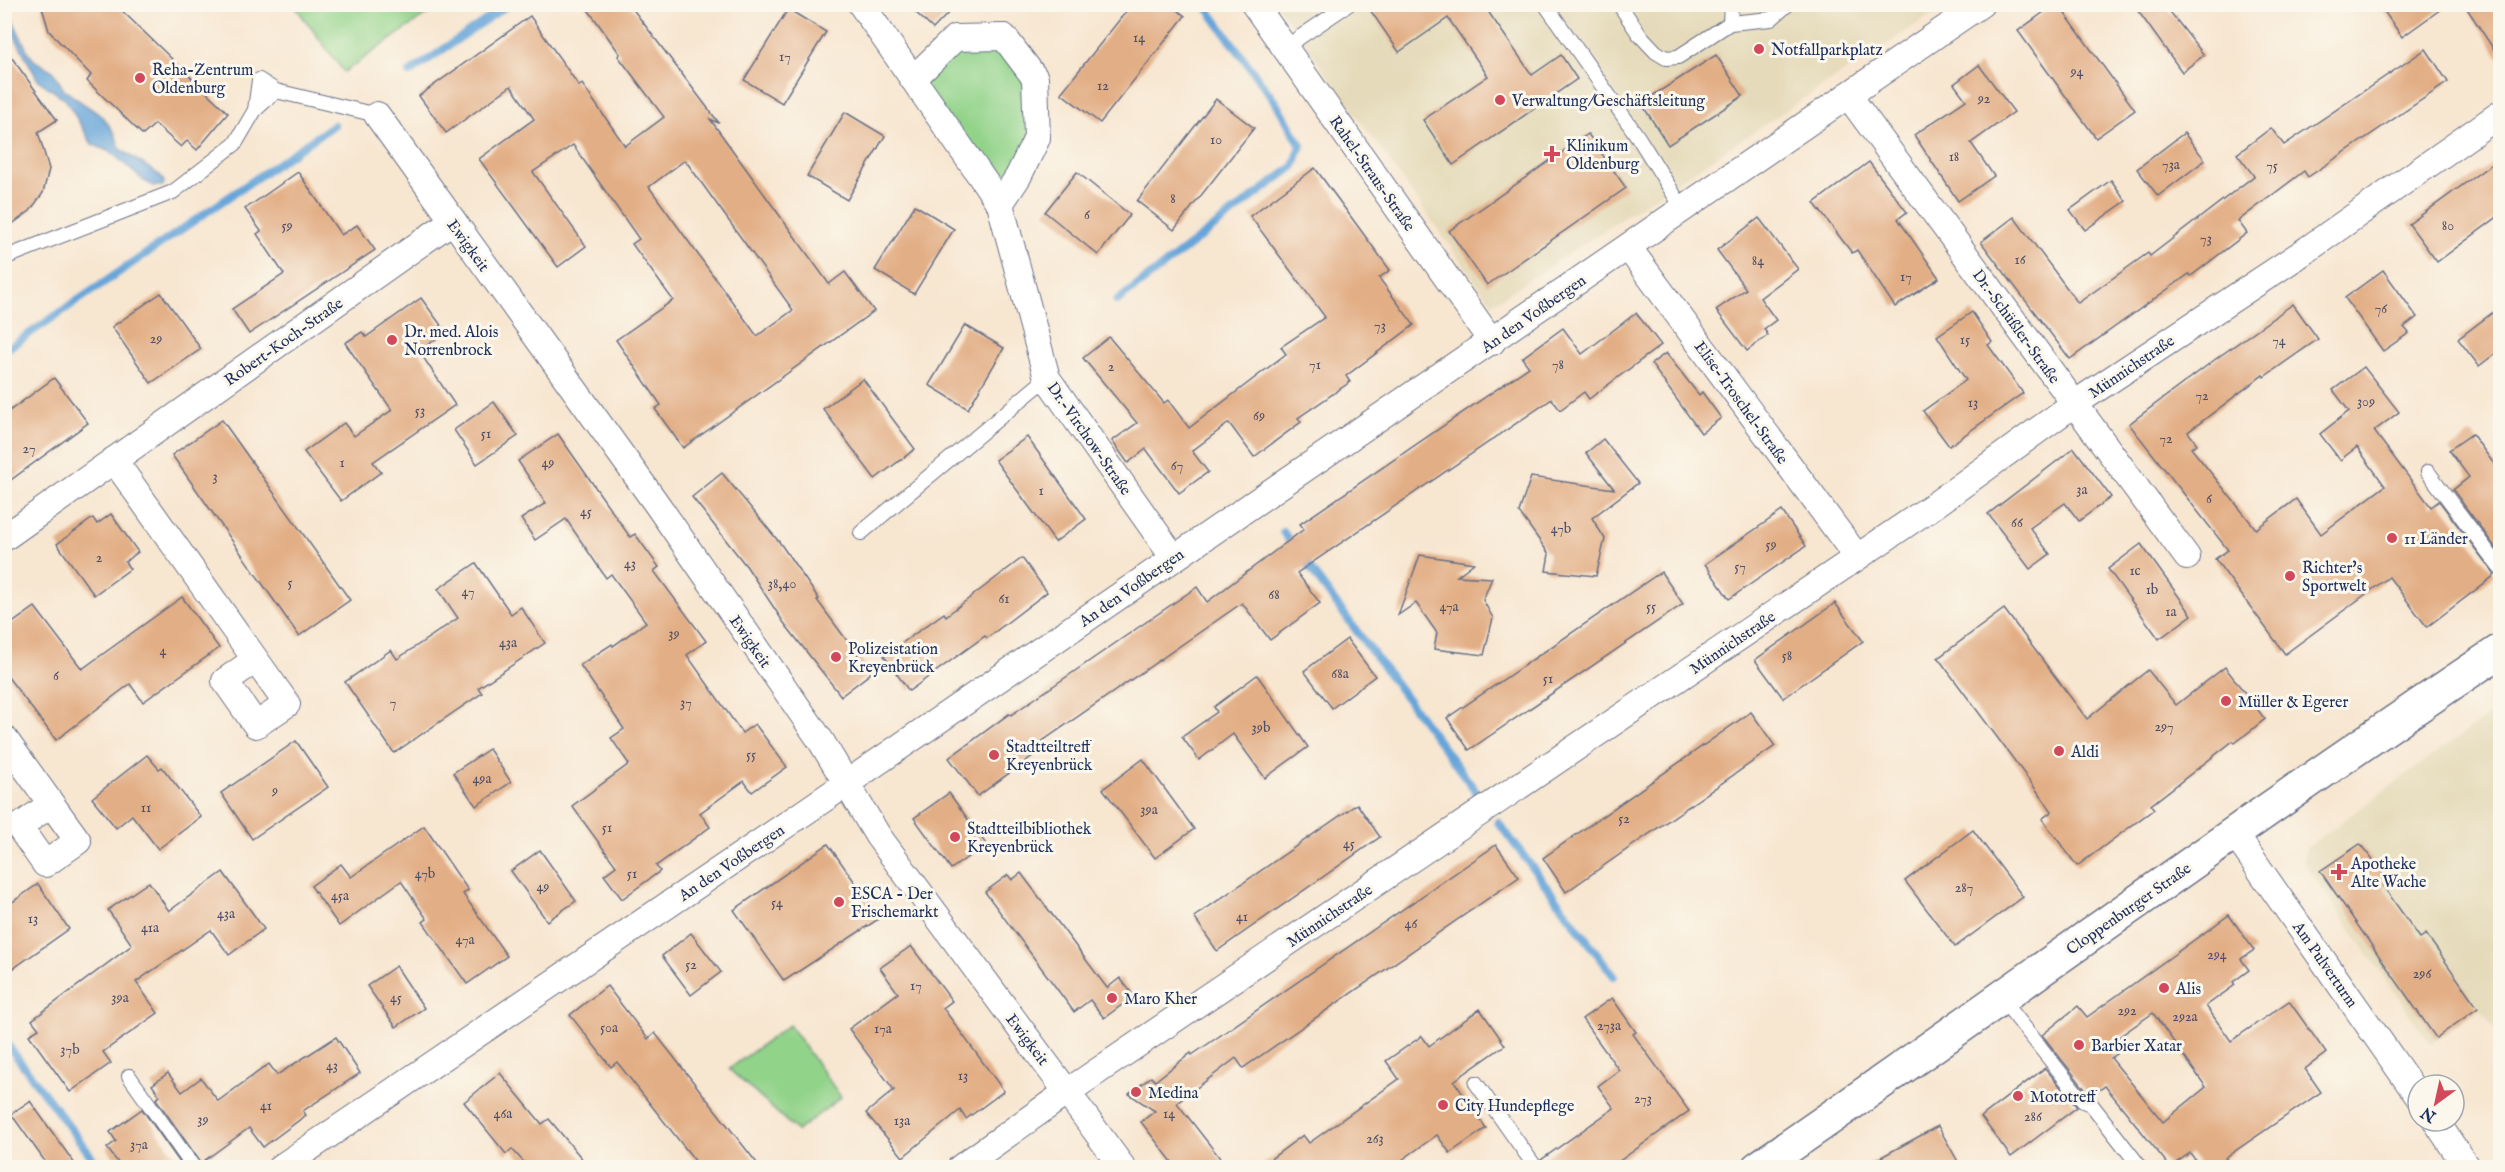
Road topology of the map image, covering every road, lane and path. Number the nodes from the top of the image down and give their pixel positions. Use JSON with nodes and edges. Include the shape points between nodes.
{"nodes":[{"id":1,"x":861,"y":4,"type":"edge"},
{"id":2,"x":1254,"y":4,"type":"edge"},
{"id":3,"x":1349,"y":4,"type":"edge"},
{"id":4,"x":1545,"y":4,"type":"edge"},
{"id":5,"x":1619,"y":4,"type":"edge"},
{"id":6,"x":1731,"y":4,"type":"edge"},
{"id":7,"x":1788,"y":4,"type":"edge"},
{"id":8,"x":1981,"y":4,"type":"edge"},
{"id":9,"x":1730,"y":23,"type":"junction"},
{"id":10,"x":1284,"y":48,"type":"junction"},
{"id":11,"x":913,"y":79,"type":"junction"},
{"id":12,"x":276,"y":91,"type":"junction"},
{"id":13,"x":1848,"y":95,"type":"junction"},
{"id":14,"x":255,"y":110,"type":"junction"},
{"id":15,"x":2500,"y":114,"type":"edge"},
{"id":16,"x":377,"y":115,"type":"joint"},
{"id":17,"x":1000,"y":204,"type":"junction"},
{"id":18,"x":1683,"y":209,"type":"junction"},
{"id":19,"x":452,"y":221,"type":"junction"},
{"id":20,"x":1628,"y":248,"type":"junction"},
{"id":21,"x":4,"y":258,"type":"edge"},
{"id":22,"x":1492,"y":342,"type":"junction"},
{"id":23,"x":1047,"y":378,"type":"junction"},
{"id":24,"x":2074,"y":404,"type":"junction"},
{"id":25,"x":114,"y":460,"type":"junction"},
{"id":26,"x":2428,"y":472,"type":"dead end"},
{"id":27,"x":861,"y":533,"type":"dead end"},
{"id":28,"x":4,"y":538,"type":"edge"},
{"id":29,"x":2187,"y":557,"type":"dead end"},
{"id":30,"x":1174,"y":558,"type":"junction"},
{"id":31,"x":1857,"y":558,"type":"junction"},
{"id":32,"x":2500,"y":568,"type":"edge"},
{"id":33,"x":2500,"y":651,"type":"edge"},
{"id":34,"x":255,"y":660,"type":"dead end"},
{"id":35,"x":4,"y":738,"type":"edge"},
{"id":36,"x":846,"y":783,"type":"junction"},
{"id":37,"x":51,"y":804,"type":"dead end"},
{"id":38,"x":2234,"y":833,"type":"junction"},
{"id":39,"x":2001,"y":999,"type":"junction"},
{"id":40,"x":129,"y":1076,"type":"dead end"},
{"id":41,"x":2406,"y":1079,"type":"edge"},
{"id":42,"x":1476,"y":1083,"type":"dead end"},
{"id":43,"x":1068,"y":1092,"type":"junction"},
{"id":44,"x":2444,"y":1133,"type":"edge"},
{"id":45,"x":194,"y":1167,"type":"edge"},
{"id":46,"x":280,"y":1167,"type":"edge"},
{"id":47,"x":960,"y":1167,"type":"edge"},
{"id":48,"x":1123,"y":1167,"type":"edge"},
{"id":49,"x":1536,"y":1167,"type":"edge"},
{"id":50,"x":1758,"y":1167,"type":"edge"},
{"id":51,"x":2141,"y":1167,"type":"edge"},
{"id":52,"x":2467,"y":1167,"type":"edge"}],
"edges":[{"from":1,"to":11,"type":"street","name":"Dr.-Virchow-Straße"},
{"from":2,"to":10,"type":"street","name":"Rahel-Straus-Straße"},
{"from":3,"to":10,"type":"lane"},
{"from":4,"to":18,"type":"lane"},
{"from":5,"to":9,"type":"lane","via":[[1639,34],[1666,58],[1678,57]]},
{"from":6,"to":9,"type":"lane"},
{"from":7,"to":9,"type":"lane","via":[[1771,19]]},
{"from":8,"to":13,"type":"street","name":"An den Voßbergen"},
{"from":10,"to":22,"type":"street","name":"Rahel-Straus-Straße"},
{"from":11,"to":17,"type":"street","name":"Dr.-Virchow-Straße"},
{"from":11,"to":17,"type":"street","via":[[955,38],[1004,37],[1035,78],[1037,138]]},
{"from":12,"to":14,"type":"lane"},
{"from":12,"to":14,"type":"lane","via":[[259,80]]},
{"from":12,"to":16,"type":"lane"},
{"from":13,"to":18,"type":"street","name":"An den Voßbergen"},
{"from":13,"to":24,"type":"street","name":"Dr.-Schüßler-Straße"},
{"from":14,"to":21,"type":"lane","via":[[235,144],[173,192]]},
{"from":15,"to":24,"type":"street","name":"Münnichstraße","via":[[2308,249]]},
{"from":16,"to":19,"type":"street","name":"Ewigkeit"},
{"from":17,"to":23,"type":"street","name":"Dr.-Virchow-Straße"},
{"from":18,"to":20,"type":"street","name":"An den Voßbergen"},
{"from":19,"to":25,"type":"street","name":"Robert-Koch-Straße"},
{"from":19,"to":36,"type":"street","name":"Ewigkeit","via":[[656,503]]},
{"from":20,"to":22,"type":"street","name":"An den Voßbergen"},
{"from":20,"to":31,"type":"street","name":"Elise-Troschel-Straße"},
{"from":22,"to":30,"type":"street","name":"An den Voßbergen"},
{"from":23,"to":27,"type":"lane"},
{"from":23,"to":30,"type":"street","name":"Dr.-Virchow-Straße"},
{"from":24,"to":29,"type":"street","name":"Dr.-Schüßler-Straße"},
{"from":24,"to":31,"type":"street","name":"Münnichstraße"},
{"from":25,"to":28,"type":"street","name":"Robert-Koch-Straße"},
{"from":25,"to":34,"type":"street"},
{"from":26,"to":32,"type":"lane"},
{"from":30,"to":36,"type":"street","name":"An den Voßbergen"},
{"from":31,"to":43,"type":"street","name":"Münnichstraße"},
{"from":33,"to":38,"type":"main road","name":"Cloppenburger Straße"},
{"from":35,"to":37,"type":"street"},
{"from":36,"to":43,"type":"street","name":"Ewigkeit","via":[[878,836]]},
{"from":36,"to":46,"type":"street","name":"An den Voßbergen"},
{"from":38,"to":39,"type":"main road","name":"Cloppenburger Straße"},
{"from":38,"to":41,"type":"street","name":"Am Pulverturm"},
{"from":39,"to":50,"type":"main road","name":"Cloppenburger Straße"},
{"from":39,"to":51,"type":"lane"},
{"from":40,"to":45,"type":"lane"},
{"from":42,"to":49,"type":"lane"},
{"from":43,"to":47,"type":"street","name":"Münnichstraße"},
{"from":43,"to":48,"type":"street","name":"Ewigkeit"},
{"from":44,"to":52,"type":"street"}]}
